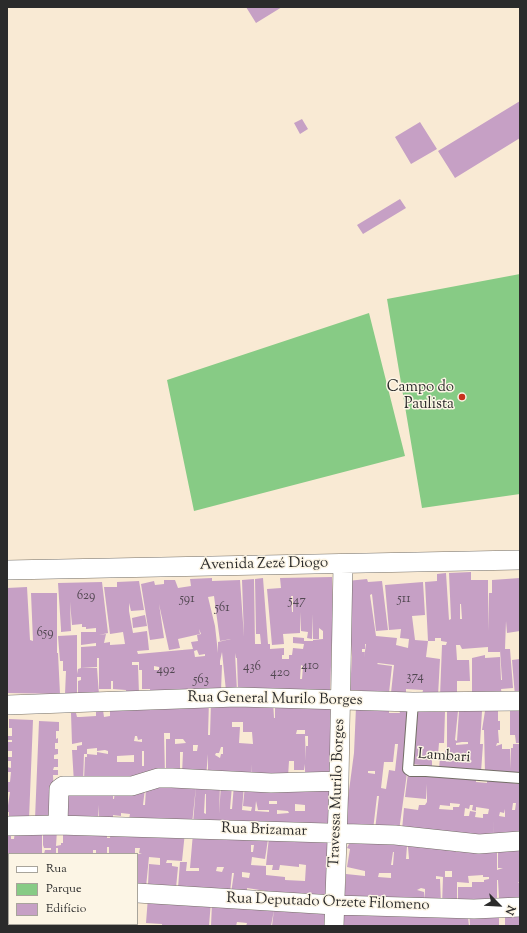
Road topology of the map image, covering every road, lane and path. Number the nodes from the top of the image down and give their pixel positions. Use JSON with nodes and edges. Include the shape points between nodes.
{"nodes":[{"id":1,"x":520,"y":560,"type":"edge"},
{"id":2,"x":343,"y":564,"type":"junction"},
{"id":3,"x":7,"y":570,"type":"edge"},
{"id":4,"x":341,"y":701,"type":"junction"},
{"id":5,"x":520,"y":701,"type":"edge"},
{"id":6,"x":413,"y":702,"type":"junction"},
{"id":7,"x":7,"y":705,"type":"edge"},
{"id":8,"x":520,"y":778,"type":"edge"},
{"id":9,"x":339,"y":781,"type":"junction"},
{"id":10,"x":58,"y":825,"type":"junction"},
{"id":11,"x":7,"y":826,"type":"edge"},
{"id":12,"x":337,"y":834,"type":"junction"},
{"id":13,"x":520,"y":841,"type":"edge"},
{"id":14,"x":138,"y":893,"type":"edge"},
{"id":15,"x":334,"y":905,"type":"junction"},
{"id":16,"x":520,"y":907,"type":"edge"},
{"id":17,"x":334,"y":926,"type":"edge"}],
"edges":[{"from":1,"to":2,"type":"street","name":"Avenida Zezé Diogo"},
{"from":2,"to":3,"type":"street","name":"Avenida Zezé Diogo"},
{"from":2,"to":4,"type":"street","name":"Travessa Murilo Borges"},
{"from":4,"to":6,"type":"street","name":"Rua General Murilo Borges"},
{"from":4,"to":7,"type":"street","name":"Rua General Murilo Borges","via":[[237,697]]},
{"from":4,"to":9,"type":"street","name":"Travessa Murilo Borges"},
{"from":5,"to":6,"type":"street","name":"Rua General Murilo Borges"},
{"from":6,"to":8,"type":"lane","name":"Lambari","via":[[408,769],[411,772]]},
{"from":9,"to":10,"type":"street","via":[[271,783],[158,778],[132,786],[63,786],[59,789]]},
{"from":9,"to":12,"type":"street","name":"Travessa Murilo Borges"},
{"from":10,"to":11,"type":"street","name":"Rua Brizamar"},
{"from":10,"to":12,"type":"street","name":"Rua Brizamar"},
{"from":12,"to":13,"type":"street","name":"Rua Brizamar","via":[[395,835],[479,844]]},
{"from":12,"to":15,"type":"street","name":"Travessa Murilo Borges"},
{"from":14,"to":15,"type":"street","name":"Rua Deputado Orzete Filomeno"},
{"from":15,"to":16,"type":"street","name":"Rua Deputado Orzete Filomeno","via":[[474,909]]},
{"from":15,"to":17,"type":"street","name":"Travessa Murilo Borges"}]}
